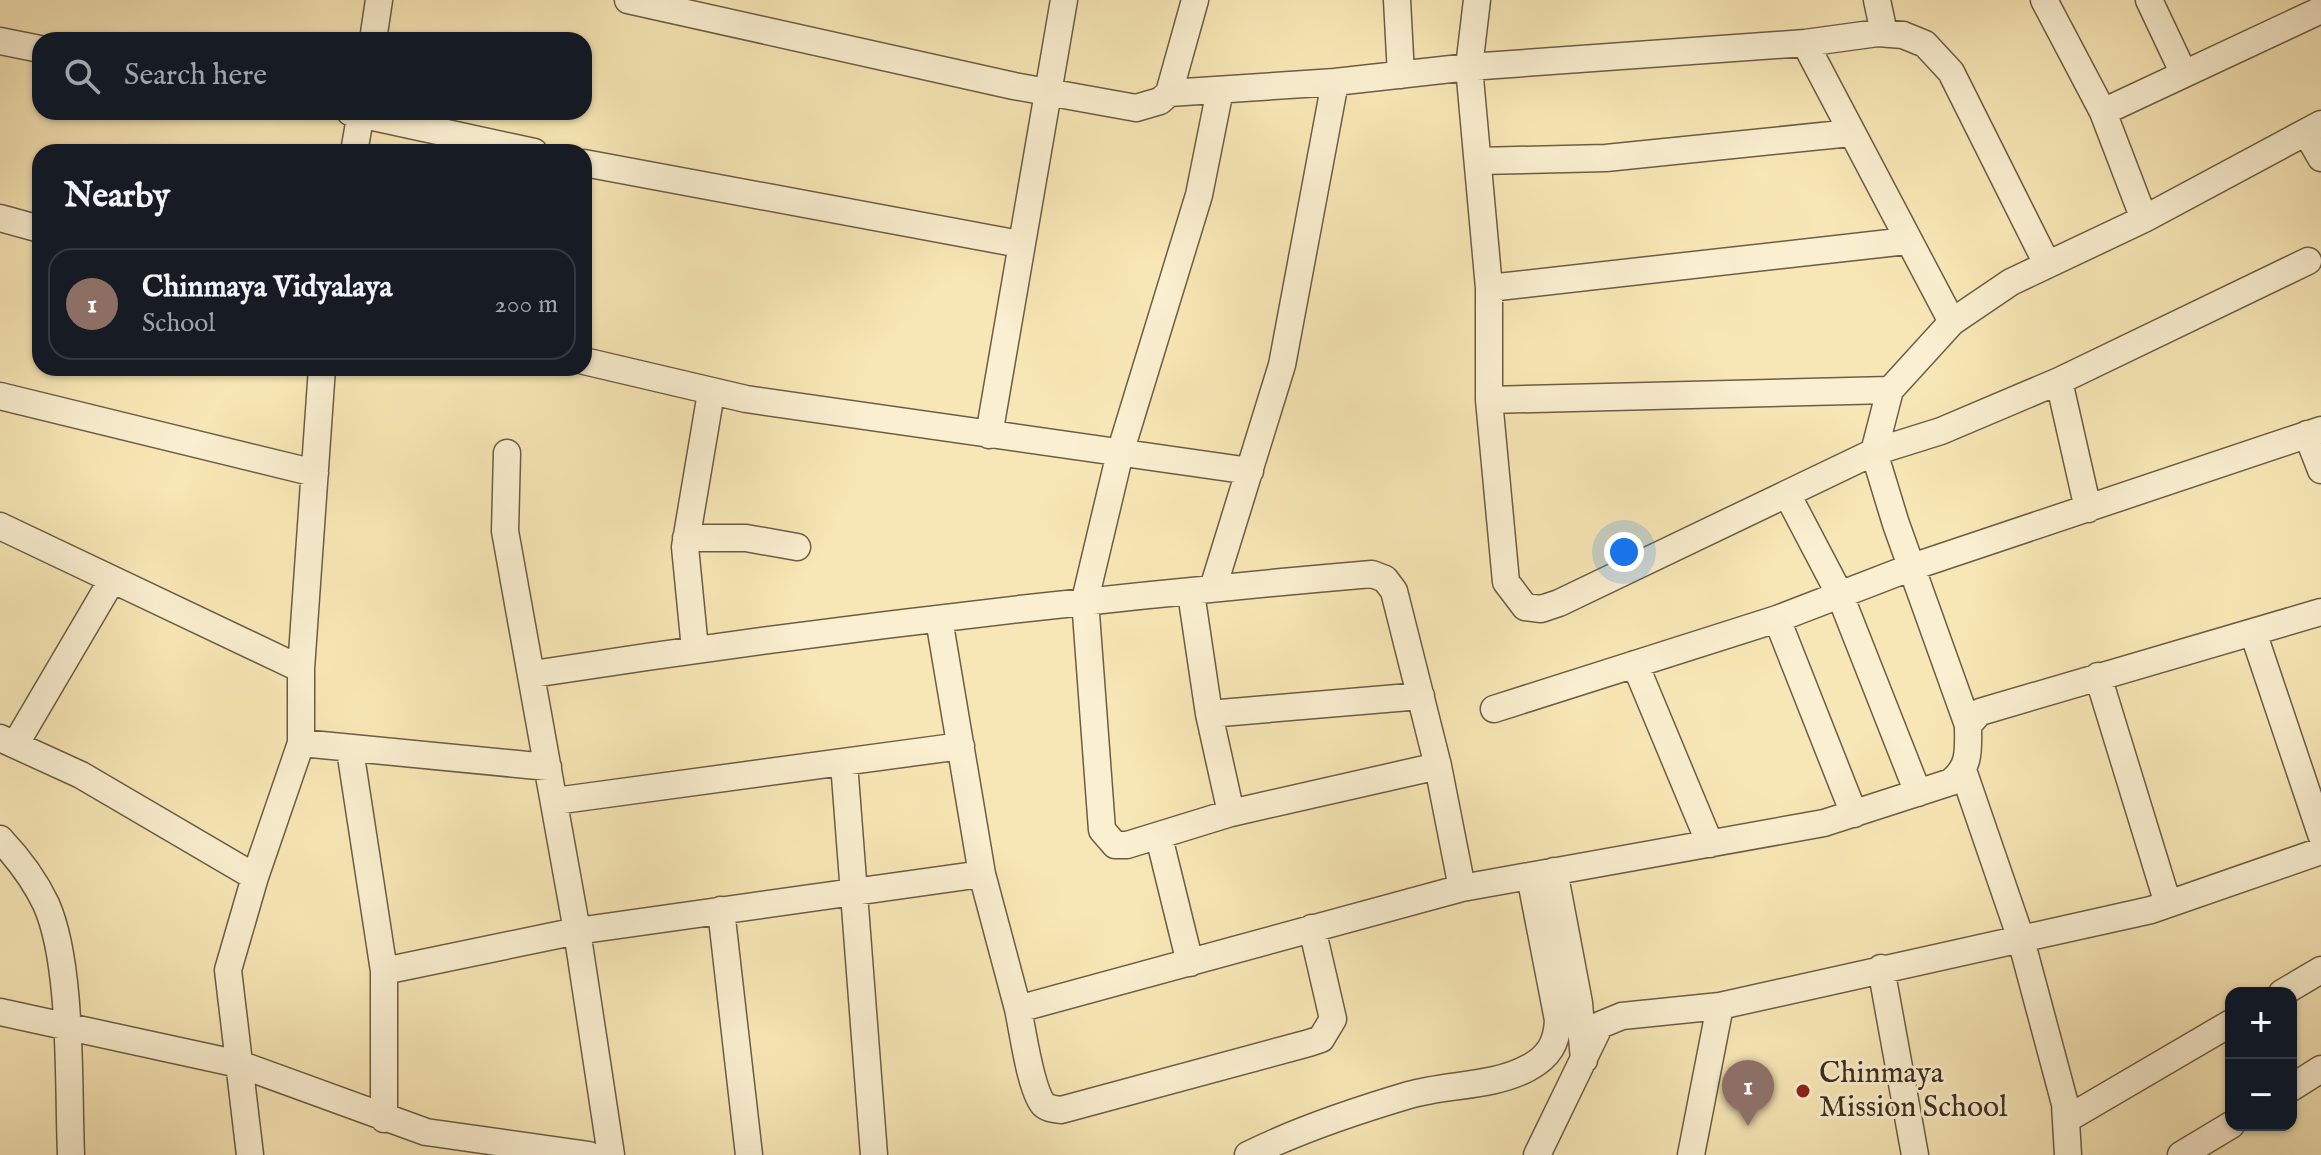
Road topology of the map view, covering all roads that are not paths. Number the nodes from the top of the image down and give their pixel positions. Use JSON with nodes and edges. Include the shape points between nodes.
{"nodes":[{"id":1,"x":379,"y":0,"type":"edge"},
{"id":2,"x":628,"y":0,"type":"edge"},
{"id":3,"x":1064,"y":0,"type":"edge"},
{"id":4,"x":1195,"y":0,"type":"edge"},
{"id":5,"x":1397,"y":0,"type":"edge"},
{"id":6,"x":1477,"y":0,"type":"edge"},
{"id":7,"x":1877,"y":0,"type":"edge"},
{"id":8,"x":2044,"y":0,"type":"edge"},
{"id":9,"x":2149,"y":0,"type":"edge"},
{"id":10,"x":2321,"y":10,"type":"edge"},
{"id":11,"x":374,"y":32,"type":"edge"},
{"id":12,"x":1884,"y":33,"type":"junction"},
{"id":13,"x":0,"y":41,"type":"edge"},
{"id":14,"x":1805,"y":43,"type":"junction"},
{"id":15,"x":32,"y":47,"type":"edge"},
{"id":16,"x":1463,"y":68,"type":"junction"},
{"id":17,"x":1407,"y":74,"type":"junction"},
{"id":18,"x":2184,"y":74,"type":"junction"},
{"id":19,"x":1335,"y":82,"type":"junction"},
{"id":20,"x":1220,"y":90,"type":"junction"},
{"id":21,"x":1047,"y":92,"type":"junction"},
{"id":22,"x":1169,"y":93,"type":"junction"},
{"id":23,"x":2103,"y":112,"type":"junction"},
{"id":24,"x":357,"y":120,"type":"edge"},
{"id":25,"x":390,"y":120,"type":"edge"},
{"id":26,"x":2313,"y":128,"type":"edge"},
{"id":27,"x":1851,"y":133,"type":"junction"},
{"id":28,"x":355,"y":144,"type":"edge"},
{"id":29,"x":498,"y":144,"type":"edge"},
{"id":30,"x":2321,"y":158,"type":"edge"},
{"id":31,"x":1478,"y":161,"type":"junction"},
{"id":32,"x":592,"y":164,"type":"edge"},
{"id":33,"x":0,"y":218,"type":"edge"},
{"id":34,"x":2144,"y":219,"type":"junction"},
{"id":35,"x":32,"y":227,"type":"edge"},
{"id":36,"x":1907,"y":241,"type":"junction"},
{"id":37,"x":1020,"y":244,"type":"junction"},
{"id":38,"x":2308,"y":261,"type":"dead end"},
{"id":39,"x":2047,"y":264,"type":"junction"},
{"id":40,"x":1489,"y":288,"type":"junction"},
{"id":41,"x":1952,"y":322,"type":"junction"},
{"id":42,"x":592,"y":363,"type":"edge"},
{"id":43,"x":321,"y":376,"type":"edge"},
{"id":44,"x":2059,"y":381,"type":"junction"},
{"id":45,"x":1890,"y":390,"type":"junction"},
{"id":46,"x":711,"y":393,"type":"junction"},
{"id":47,"x":0,"y":396,"type":"edge"},
{"id":48,"x":1489,"y":400,"type":"junction"},
{"id":49,"x":2314,"y":432,"type":"edge"},
{"id":50,"x":989,"y":435,"type":"junction"},
{"id":51,"x":1874,"y":452,"type":"junction"},
{"id":52,"x":507,"y":453,"type":"dead end"},
{"id":53,"x":1120,"y":453,"type":"junction"},
{"id":54,"x":2321,"y":470,"type":"edge"},
{"id":55,"x":1250,"y":471,"type":"junction"},
{"id":56,"x":315,"y":473,"type":"junction"},
{"id":57,"x":1787,"y":494,"type":"junction"},
{"id":58,"x":2088,"y":509,"type":"junction"},
{"id":59,"x":0,"y":526,"type":"edge"},
{"id":60,"x":686,"y":538,"type":"junction"},
{"id":61,"x":797,"y":547,"type":"dead end"},
{"id":62,"x":1912,"y":567,"type":"junction"},
{"id":63,"x":112,"y":580,"type":"junction"},
{"id":64,"x":1202,"y":590,"type":"junction"},
{"id":65,"x":1840,"y":595,"type":"junction"},
{"id":66,"x":1085,"y":600,"type":"junction"},
{"id":67,"x":2321,"y":612,"type":"edge"},
{"id":68,"x":939,"y":619,"type":"junction"},
{"id":69,"x":1777,"y":619,"type":"junction"},
{"id":70,"x":2253,"y":632,"type":"junction"},
{"id":71,"x":695,"y":649,"type":"junction"},
{"id":72,"x":1635,"y":664,"type":"junction"},
{"id":73,"x":301,"y":669,"type":"junction"},
{"id":74,"x":533,"y":674,"type":"junction"},
{"id":75,"x":2098,"y":676,"type":"junction"},
{"id":76,"x":1421,"y":696,"type":"junction"},
{"id":77,"x":1494,"y":709,"type":"dead end"},
{"id":78,"x":1209,"y":714,"type":"junction"},
{"id":79,"x":1968,"y":725,"type":"junction"},
{"id":80,"x":8,"y":742,"type":"edge"},
{"id":81,"x":301,"y":743,"type":"junction"},
{"id":82,"x":961,"y":746,"type":"junction"},
{"id":83,"x":350,"y":750,"type":"junction"},
{"id":84,"x":844,"y":763,"type":"junction"},
{"id":85,"x":1438,"y":766,"type":"junction"},
{"id":86,"x":548,"y":767,"type":"junction"},
{"id":87,"x":1964,"y":773,"type":"junction"},
{"id":88,"x":1918,"y":793,"type":"junction"},
{"id":89,"x":555,"y":801,"type":"junction"},
{"id":90,"x":1231,"y":813,"type":"junction"},
{"id":91,"x":1854,"y":814,"type":"junction"},
{"id":92,"x":2321,"y":834,"type":"edge"},
{"id":93,"x":1159,"y":837,"type":"junction"},
{"id":94,"x":0,"y":839,"type":"edge"},
{"id":95,"x":1710,"y":844,"type":"junction"},
{"id":96,"x":2321,"y":851,"type":"edge"},
{"id":97,"x":982,"y":874,"type":"junction"},
{"id":98,"x":1542,"y":874,"type":"junction"},
{"id":99,"x":255,"y":877,"type":"junction"},
{"id":100,"x":1462,"y":888,"type":"junction"},
{"id":101,"x":853,"y":890,"type":"junction"},
{"id":102,"x":2168,"y":904,"type":"junction"},
{"id":103,"x":721,"y":910,"type":"junction"},
{"id":104,"x":1312,"y":928,"type":"junction"},
{"id":105,"x":577,"y":931,"type":"junction"},
{"id":106,"x":2020,"y":936,"type":"junction"},
{"id":107,"x":1190,"y":963,"type":"junction"},
{"id":108,"x":1881,"y":968,"type":"junction"},
{"id":109,"x":2321,"y":970,"type":"edge"},
{"id":110,"x":384,"y":971,"type":"junction"},
{"id":111,"x":2292,"y":987,"type":"edge"},
{"id":112,"x":1720,"y":1006,"type":"junction"},
{"id":113,"x":1018,"y":1009,"type":"junction"},
{"id":114,"x":0,"y":1012,"type":"edge"},
{"id":115,"x":2225,"y":1027,"type":"edge"},
{"id":116,"x":65,"y":1029,"type":"junction"},
{"id":117,"x":1584,"y":1060,"type":"junction"},
{"id":118,"x":239,"y":1064,"type":"junction"},
{"id":119,"x":2319,"y":1076,"type":"edge"},
{"id":120,"x":2297,"y":1085,"type":"edge"},
{"id":121,"x":384,"y":1119,"type":"junction"},
{"id":122,"x":2067,"y":1119,"type":"junction"},
{"id":123,"x":2225,"y":1129,"type":"edge"},
{"id":124,"x":71,"y":1155,"type":"edge"},
{"id":125,"x":250,"y":1155,"type":"edge"},
{"id":126,"x":589,"y":1155,"type":"edge"},
{"id":127,"x":611,"y":1155,"type":"edge"},
{"id":128,"x":749,"y":1155,"type":"edge"},
{"id":129,"x":874,"y":1155,"type":"edge"},
{"id":130,"x":1248,"y":1155,"type":"edge"},
{"id":131,"x":1537,"y":1155,"type":"edge"},
{"id":132,"x":1691,"y":1155,"type":"edge"},
{"id":133,"x":1915,"y":1155,"type":"edge"},
{"id":134,"x":2068,"y":1155,"type":"edge"},
{"id":135,"x":2181,"y":1155,"type":"edge"}],
"edges":[{"from":1,"to":11,"type":"street"},
{"from":2,"to":21,"type":"street"},
{"from":3,"to":21,"type":"street"},
{"from":4,"to":22,"type":"street"},
{"from":5,"to":17,"type":"street"},
{"from":6,"to":16,"type":"street"},
{"from":7,"to":12,"type":"street"},
{"from":8,"to":23,"type":"street"},
{"from":9,"to":18,"type":"street"},
{"from":10,"to":18,"type":"street"},
{"from":12,"to":14,"type":"street"},
{"from":12,"to":39,"type":"street","via":[[1925,44],[1951,72]]},
{"from":13,"to":15,"type":"street"},
{"from":14,"to":16,"type":"street"},
{"from":14,"to":27,"type":"street"},
{"from":16,"to":17,"type":"street"},
{"from":16,"to":31,"type":"street"},
{"from":17,"to":19,"type":"street"},
{"from":18,"to":23,"type":"street"},
{"from":19,"to":20,"type":"street"},
{"from":19,"to":55,"type":"street","via":[[1282,365]]},
{"from":20,"to":22,"type":"street"},
{"from":20,"to":53,"type":"street","via":[[1199,195]]},
{"from":21,"to":22,"type":"street","via":[[1136,108]]},
{"from":21,"to":37,"type":"street"},
{"from":23,"to":34,"type":"street"},
{"from":24,"to":28,"type":"street"},
{"from":25,"to":29,"type":"street"},
{"from":26,"to":30,"type":"street"},
{"from":26,"to":34,"type":"street"},
{"from":27,"to":31,"type":"street","via":[[1606,158]]},
{"from":27,"to":36,"type":"street"},
{"from":31,"to":40,"type":"street"},
{"from":32,"to":37,"type":"street"},
{"from":33,"to":35,"type":"street"},
{"from":34,"to":39,"type":"street"},
{"from":36,"to":40,"type":"street"},
{"from":36,"to":41,"type":"street"},
{"from":37,"to":50,"type":"street"},
{"from":38,"to":44,"type":"street"},
{"from":39,"to":41,"type":"street"},
{"from":40,"to":48,"type":"street"},
{"from":41,"to":45,"type":"street"},
{"from":42,"to":46,"type":"street"},
{"from":43,"to":56,"type":"street"},
{"from":44,"to":51,"type":"street","via":[[1941,431]]},
{"from":44,"to":58,"type":"street"},
{"from":45,"to":48,"type":"street"},
{"from":45,"to":51,"type":"street"},
{"from":46,"to":50,"type":"street"},
{"from":46,"to":60,"type":"street"},
{"from":47,"to":56,"type":"street"},
{"from":48,"to":57,"type":"street","via":[[1506,582],[1525,607],[1559,603]]},
{"from":49,"to":54,"type":"street"},
{"from":49,"to":58,"type":"street"},
{"from":50,"to":53,"type":"street"},
{"from":51,"to":57,"type":"street"},
{"from":51,"to":62,"type":"street"},
{"from":52,"to":74,"type":"street","via":[[505,531]]},
{"from":53,"to":55,"type":"street"},
{"from":53,"to":66,"type":"street"},
{"from":55,"to":64,"type":"street"},
{"from":56,"to":73,"type":"street"},
{"from":57,"to":65,"type":"street"},
{"from":58,"to":62,"type":"street"},
{"from":59,"to":63,"type":"street"},
{"from":60,"to":61,"type":"street","via":[[746,538]]},
{"from":60,"to":71,"type":"street"},
{"from":62,"to":65,"type":"street"},
{"from":62,"to":79,"type":"street"},
{"from":63,"to":73,"type":"street"},
{"from":63,"to":80,"type":"street"},
{"from":64,"to":66,"type":"street"},
{"from":64,"to":76,"type":"street","via":[[1372,574],[1385,579],[1394,591]]},
{"from":64,"to":78,"type":"street"},
{"from":65,"to":69,"type":"street"},
{"from":65,"to":88,"type":"street"},
{"from":66,"to":68,"type":"street"},
{"from":66,"to":93,"type":"street","via":[[1102,830],[1115,845]]},
{"from":67,"to":70,"type":"street"},
{"from":68,"to":71,"type":"street"},
{"from":68,"to":82,"type":"street"},
{"from":69,"to":72,"type":"street"},
{"from":69,"to":91,"type":"street"},
{"from":70,"to":75,"type":"street"},
{"from":70,"to":92,"type":"street"},
{"from":71,"to":74,"type":"street"},
{"from":72,"to":77,"type":"street"},
{"from":72,"to":95,"type":"street"},
{"from":73,"to":81,"type":"street"},
{"from":74,"to":86,"type":"street"},
{"from":75,"to":79,"type":"street","via":[[1999,704],[1980,712]]},
{"from":75,"to":102,"type":"street"},
{"from":76,"to":78,"type":"street"},
{"from":76,"to":85,"type":"street"},
{"from":78,"to":90,"type":"street"},
{"from":79,"to":87,"type":"street"},
{"from":80,"to":99,"type":"street","via":[[81,775]]},
{"from":81,"to":83,"type":"street"},
{"from":81,"to":99,"type":"street"},
{"from":82,"to":84,"type":"street"},
{"from":82,"to":97,"type":"street"},
{"from":83,"to":86,"type":"street"},
{"from":83,"to":110,"type":"street"},
{"from":84,"to":89,"type":"street"},
{"from":84,"to":101,"type":"street"},
{"from":85,"to":90,"type":"street"},
{"from":85,"to":100,"type":"street"},
{"from":86,"to":89,"type":"street"},
{"from":87,"to":88,"type":"street"},
{"from":87,"to":106,"type":"street"},
{"from":88,"to":91,"type":"street"},
{"from":89,"to":105,"type":"street"},
{"from":90,"to":93,"type":"street"},
{"from":91,"to":95,"type":"street"},
{"from":93,"to":107,"type":"street"},
{"from":94,"to":116,"type":"street","via":[[28,873],[57,935]]},
{"from":95,"to":98,"type":"street"},
{"from":96,"to":102,"type":"street"},
{"from":97,"to":101,"type":"street"},
{"from":97,"to":113,"type":"street"},
{"from":98,"to":100,"type":"street"},
{"from":98,"to":117,"type":"street","via":[[1579,1003]]},
{"from":98,"to":130,"type":"street","via":[[1558,1020],[1557,1039],[1546,1056],[1504,1077],[1410,1095]]},
{"from":99,"to":118,"type":"street","via":[[228,970]]},
{"from":100,"to":104,"type":"street"},
{"from":101,"to":103,"type":"street"},
{"from":101,"to":129,"type":"street"},
{"from":102,"to":106,"type":"street"},
{"from":103,"to":105,"type":"street"},
{"from":103,"to":128,"type":"street"},
{"from":104,"to":107,"type":"street"},
{"from":104,"to":113,"type":"street","via":[[1333,1019],[1321,1039],[1309,1043],[1049,1109],[1036,1087]]},
{"from":105,"to":110,"type":"street"},
{"from":105,"to":127,"type":"street"},
{"from":106,"to":108,"type":"street"},
{"from":106,"to":122,"type":"street"},
{"from":107,"to":113,"type":"street"},
{"from":108,"to":112,"type":"street"},
{"from":108,"to":133,"type":"street"},
{"from":109,"to":111,"type":"street"},
{"from":110,"to":121,"type":"street"},
{"from":112,"to":117,"type":"street","via":[[1610,1019],[1600,1025]]},
{"from":112,"to":132,"type":"street"},
{"from":114,"to":116,"type":"street"},
{"from":115,"to":122,"type":"street"},
{"from":116,"to":118,"type":"street"},
{"from":116,"to":124,"type":"street"},
{"from":117,"to":131,"type":"street"},
{"from":118,"to":121,"type":"street"},
{"from":118,"to":125,"type":"street"},
{"from":119,"to":120,"type":"street"},
{"from":121,"to":126,"type":"street","via":[[465,1139]]},
{"from":122,"to":134,"type":"street"},
{"from":123,"to":135,"type":"street"}]}
